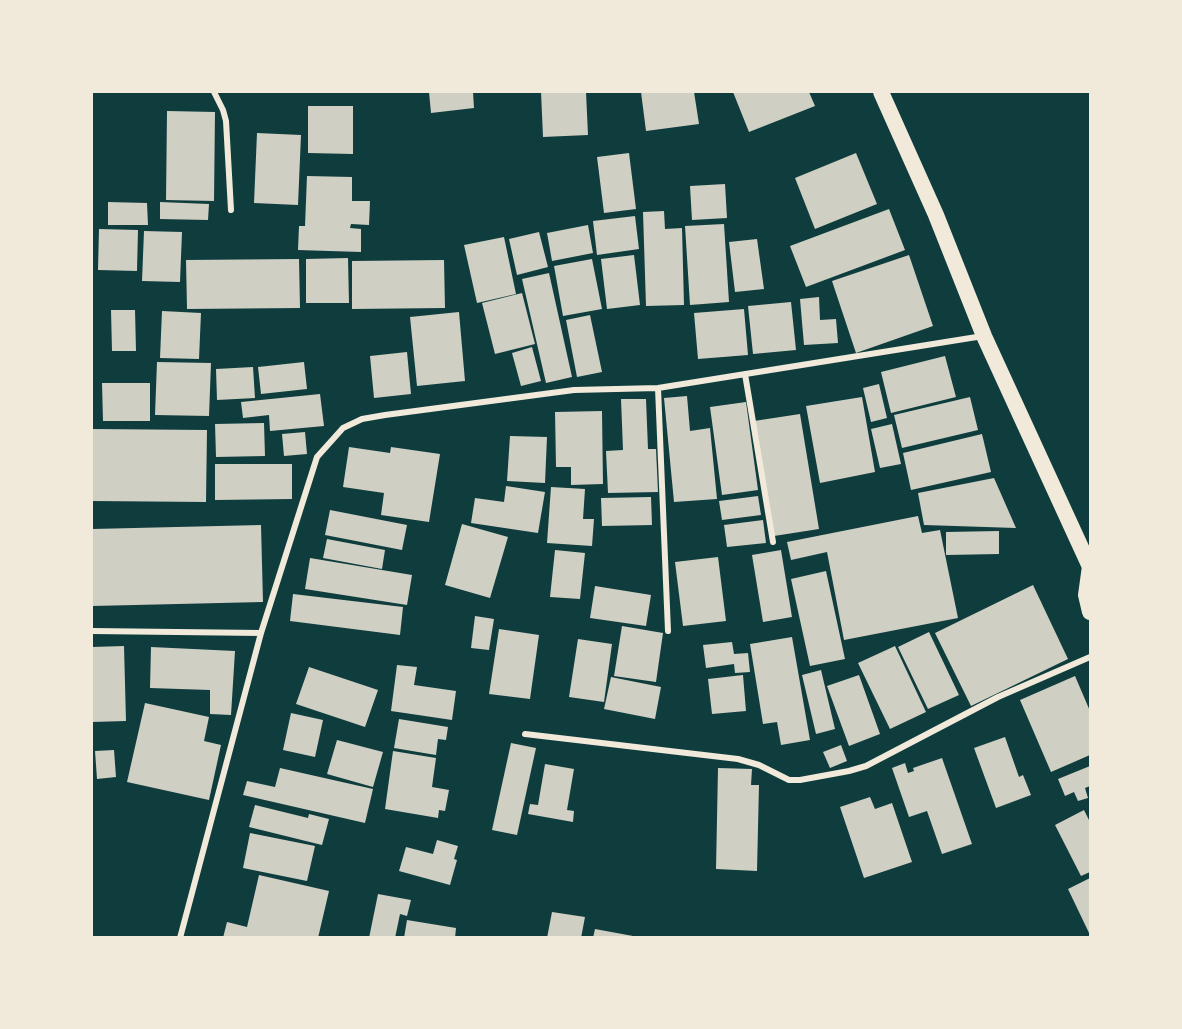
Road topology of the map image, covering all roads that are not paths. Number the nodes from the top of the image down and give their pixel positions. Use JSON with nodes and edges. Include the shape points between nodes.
{"nodes":[{"id":1,"x":214,"y":92,"type":"edge"},
{"id":2,"x":881,"y":92,"type":"edge"},
{"id":3,"x":231,"y":210,"type":"dead end"},
{"id":4,"x":984,"y":336,"type":"junction"},
{"id":5,"x":745,"y":374,"type":"junction"},
{"id":6,"x":658,"y":388,"type":"junction"},
{"id":7,"x":773,"y":542,"type":"dead end"},
{"id":8,"x":1090,"y":567,"type":"edge"},
{"id":9,"x":1090,"y":612,"type":"edge"},
{"id":10,"x":92,"y":631,"type":"edge"},
{"id":11,"x":669,"y":631,"type":"dead end"},
{"id":12,"x":261,"y":633,"type":"junction"},
{"id":13,"x":1090,"y":657,"type":"edge"},
{"id":14,"x":525,"y":734,"type":"dead end"},
{"id":15,"x":180,"y":938,"type":"edge"}],
"edges":[{"from":1,"to":3,"type":"street","via":[[226,121]]},
{"from":2,"to":4,"type":"highway"},
{"from":4,"to":5,"type":"street"},
{"from":4,"to":8,"type":"highway"},
{"from":5,"to":6,"type":"street"},
{"from":5,"to":7,"type":"street"},
{"from":6,"to":11,"type":"street"},
{"from":6,"to":12,"type":"street","via":[[574,390],[385,415],[343,428],[317,457]]},
{"from":8,"to":9,"type":"highway","via":[[1086,595]]},
{"from":10,"to":12,"type":"street"},
{"from":12,"to":15,"type":"street"},
{"from":13,"to":14,"type":"street","via":[[998,698],[866,766],[800,780],[789,780],[738,759]]}]}
